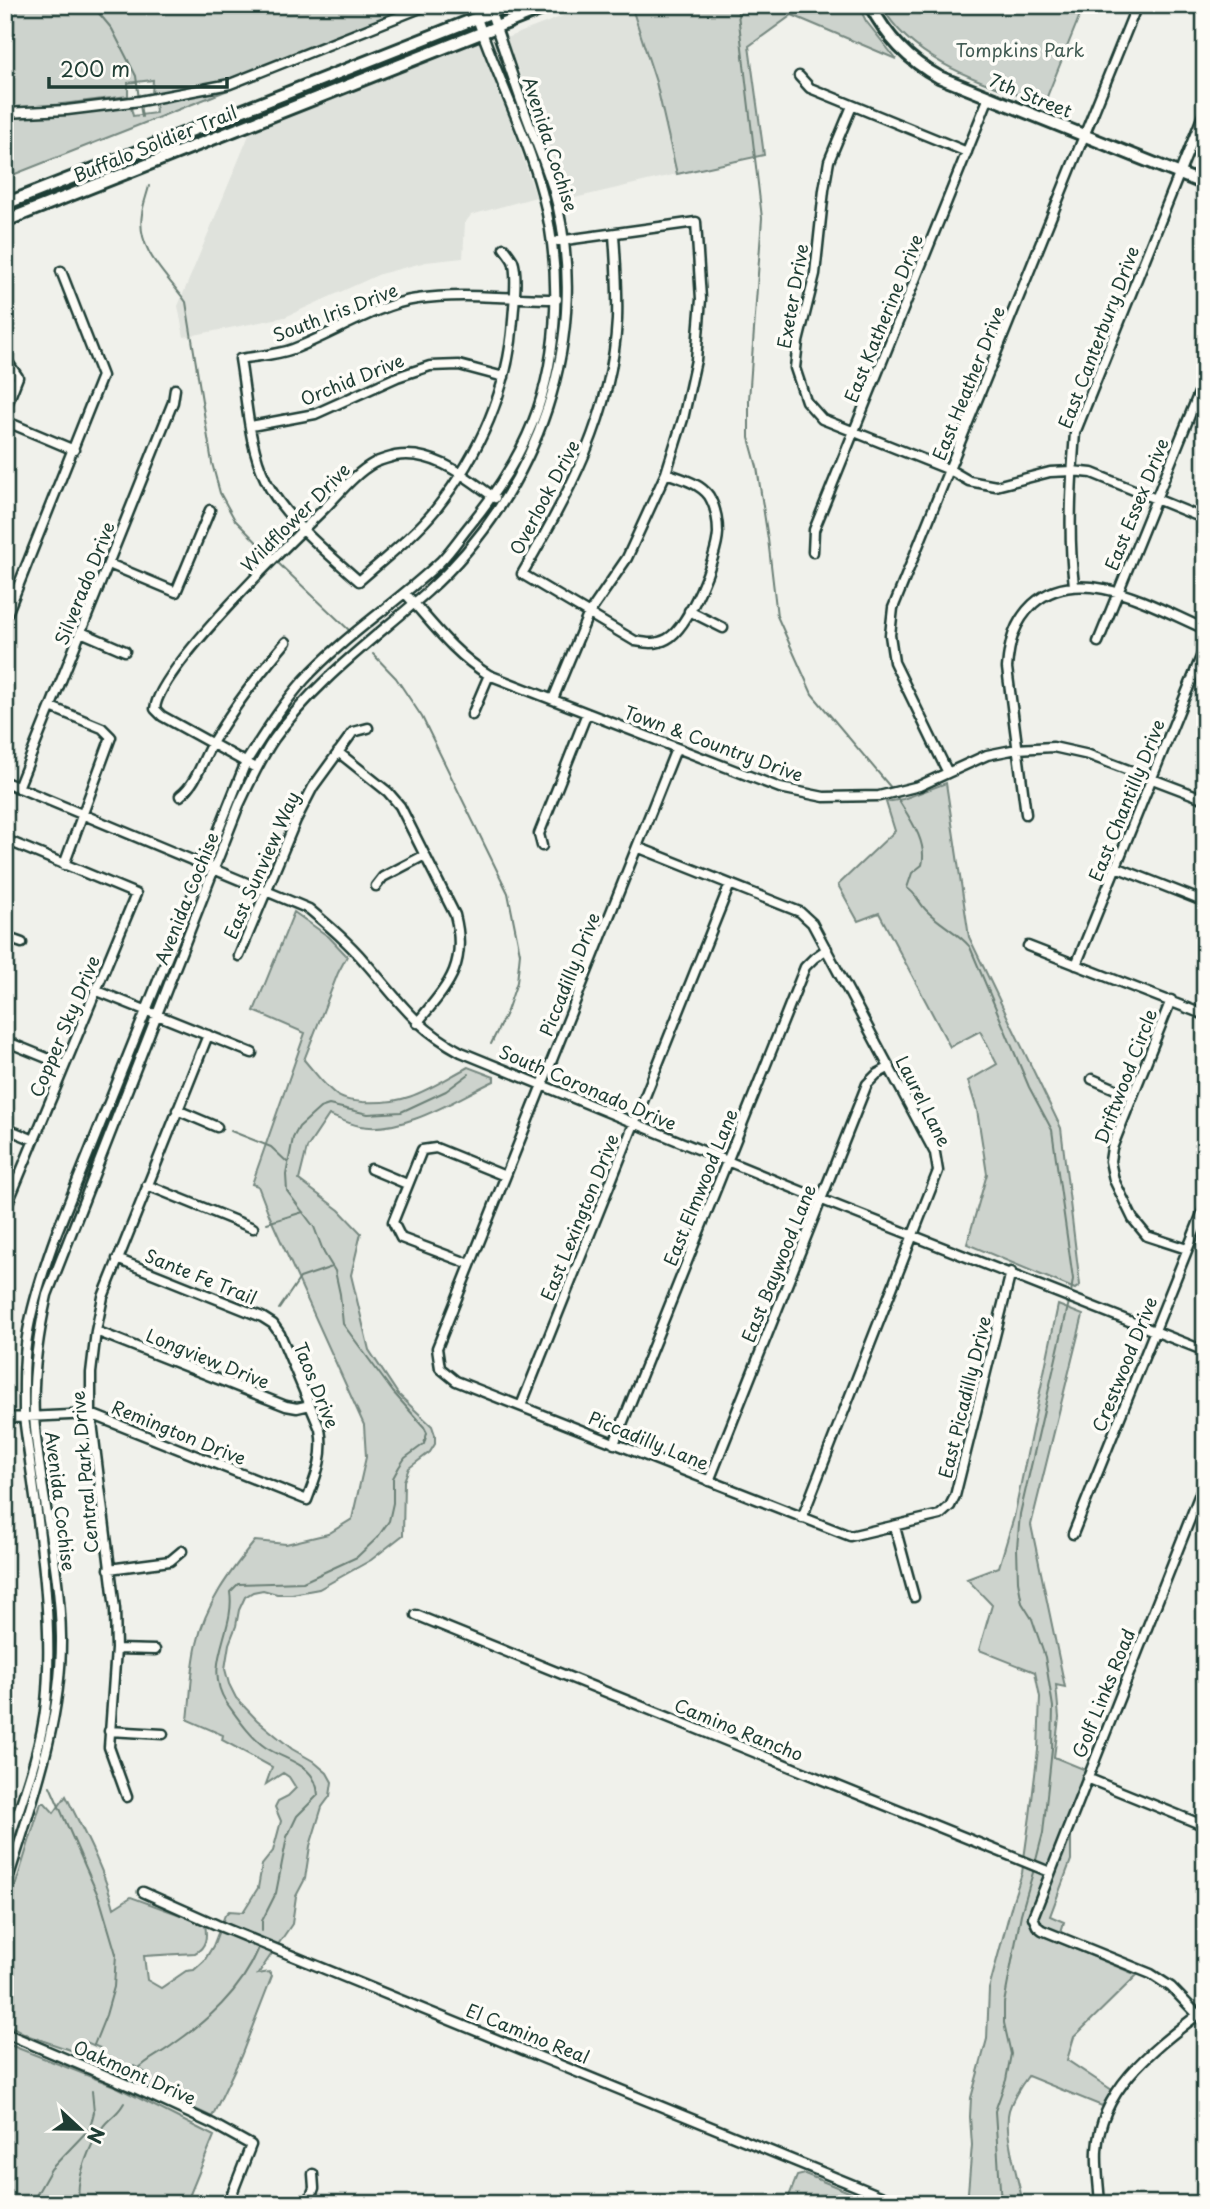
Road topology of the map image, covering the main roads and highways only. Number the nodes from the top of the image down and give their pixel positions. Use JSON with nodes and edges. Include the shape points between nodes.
{"nodes":[{"id":1,"x":510,"y":5,"type":"edge"},
{"id":2,"x":552,"y":5,"type":"edge"},
{"id":3,"x":870,"y":5,"type":"edge"},
{"id":4,"x":1205,"y":184,"type":"edge"},
{"id":5,"x":5,"y":204,"type":"edge"},
{"id":6,"x":5,"y":222,"type":"edge"}],
"edges":[{"from":1,"to":5,"type":"main road","name":"Buffalo Soldier Trail"},
{"from":2,"to":6,"type":"main road","name":"Buffalo Soldier Trail"},
{"from":3,"to":4,"type":"main road","name":"7th Street","via":[[900,50],[918,65]]}]}
